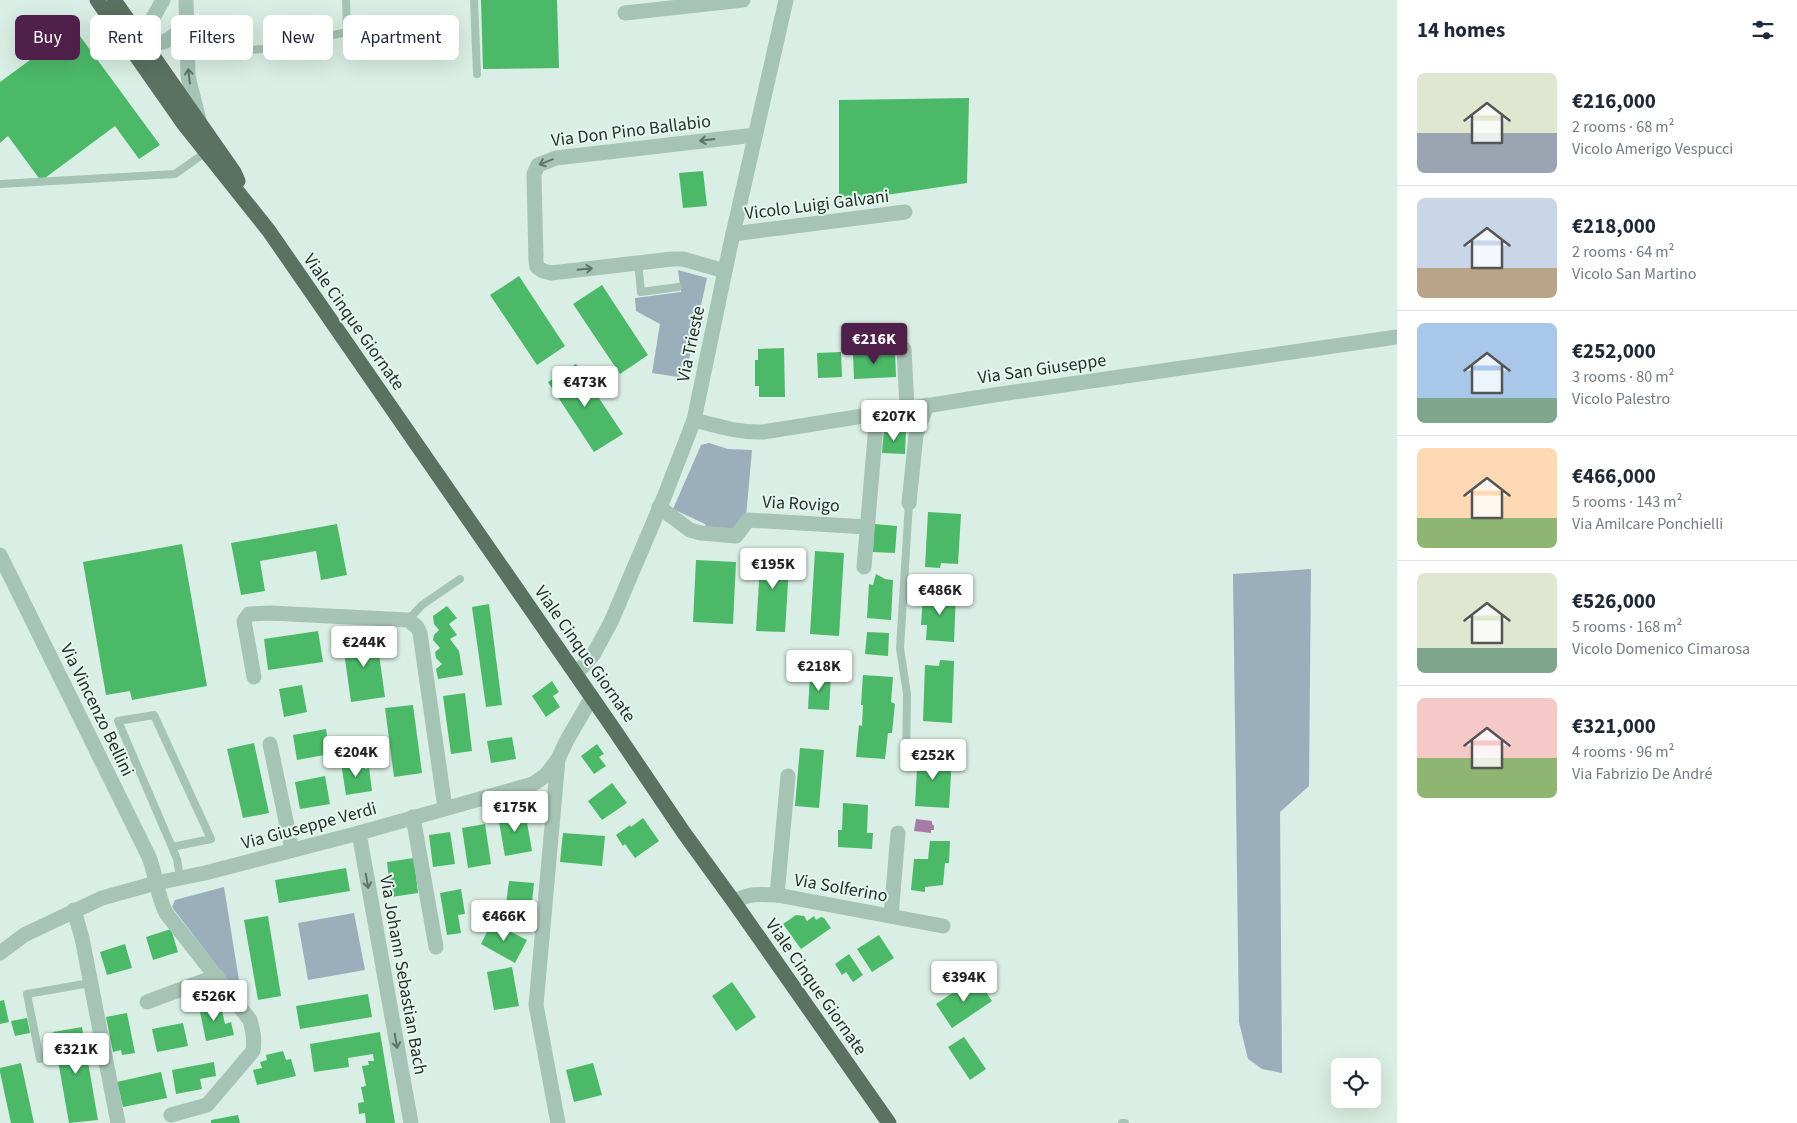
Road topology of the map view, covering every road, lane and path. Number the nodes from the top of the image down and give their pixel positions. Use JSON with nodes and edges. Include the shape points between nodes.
{"nodes":[{"id":1,"x":97,"y":0,"type":"edge"},
{"id":2,"x":104,"y":0,"type":"edge"},
{"id":3,"x":114,"y":0,"type":"edge"},
{"id":4,"x":163,"y":0,"type":"edge"},
{"id":5,"x":186,"y":0,"type":"edge"},
{"id":6,"x":346,"y":0,"type":"edge"},
{"id":7,"x":474,"y":0,"type":"edge"},
{"id":8,"x":744,"y":0,"type":"edge"},
{"id":9,"x":786,"y":0,"type":"edge"},
{"id":10,"x":625,"y":13,"type":"dead end"},
{"id":11,"x":114,"y":15,"type":"edge"},
{"id":12,"x":124,"y":15,"type":"edge"},
{"id":13,"x":154,"y":15,"type":"edge"},
{"id":14,"x":186,"y":15,"type":"edge"},
{"id":15,"x":253,"y":50,"type":"edge"},
{"id":16,"x":147,"y":60,"type":"edge"},
{"id":17,"x":156,"y":60,"type":"edge"},
{"id":18,"x":187,"y":60,"type":"edge"},
{"id":19,"x":477,"y":74,"type":"dead end"},
{"id":20,"x":183,"y":123,"type":"junction"},
{"id":21,"x":200,"y":124,"type":"junction"},
{"id":22,"x":755,"y":135,"type":"junction"},
{"id":23,"x":206,"y":152,"type":"junction"},
{"id":24,"x":0,"y":184,"type":"edge"},
{"id":25,"x":250,"y":207,"type":"junction"},
{"id":26,"x":905,"y":212,"type":"dead end"},
{"id":27,"x":733,"y":234,"type":"junction"},
{"id":28,"x":638,"y":263,"type":"junction"},
{"id":29,"x":725,"y":271,"type":"junction"},
{"id":30,"x":678,"y":287,"type":"dead end"},
{"id":31,"x":1397,"y":337,"type":"edge"},
{"id":32,"x":904,"y":349,"type":"dead end"},
{"id":33,"x":927,"y":405,"type":"junction"},
{"id":34,"x":907,"y":408,"type":"junction"},
{"id":35,"x":877,"y":413,"type":"junction"},
{"id":36,"x":694,"y":420,"type":"junction"},
{"id":37,"x":909,"y":504,"type":"joint"},
{"id":38,"x":659,"y":507,"type":"junction"},
{"id":39,"x":867,"y":527,"type":"junction"},
{"id":40,"x":0,"y":555,"type":"edge"},
{"id":41,"x":864,"y":567,"type":"dead end"},
{"id":42,"x":460,"y":579,"type":"dead end"},
{"id":43,"x":408,"y":620,"type":"junction"},
{"id":44,"x":576,"y":674,"type":"junction"},
{"id":45,"x":254,"y":677,"type":"dead end"},
{"id":46,"x":592,"y":697,"type":"junction"},
{"id":47,"x":270,"y":744,"type":"dead end"},
{"id":48,"x":558,"y":759,"type":"junction"},
{"id":49,"x":906,"y":763,"type":"dead end"},
{"id":50,"x":788,"y":776,"type":"dead end"},
{"id":51,"x":445,"y":808,"type":"junction"},
{"id":52,"x":413,"y":817,"type":"junction"},
{"id":53,"x":359,"y":833,"type":"junction"},
{"id":54,"x":898,"y":833,"type":"dead end"},
{"id":55,"x":172,"y":847,"type":"junction"},
{"id":56,"x":292,"y":850,"type":"junction"},
{"id":57,"x":180,"y":878,"type":"junction"},
{"id":58,"x":156,"y":884,"type":"junction"},
{"id":59,"x":776,"y":895,"type":"junction"},
{"id":60,"x":734,"y":902,"type":"junction"},
{"id":61,"x":74,"y":910,"type":"junction"},
{"id":62,"x":891,"y":916,"type":"junction"},
{"id":63,"x":943,"y":926,"type":"dead end"},
{"id":64,"x":436,"y":947,"type":"dead end"},
{"id":65,"x":0,"y":952,"type":"edge"},
{"id":66,"x":217,"y":976,"type":"junction"},
{"id":67,"x":90,"y":983,"type":"junction"},
{"id":68,"x":147,"y":1002,"type":"dead end"},
{"id":69,"x":40,"y":1059,"type":"dead end"},
{"id":70,"x":171,"y":1115,"type":"dead end"},
{"id":71,"x":118,"y":1123,"type":"edge"},
{"id":72,"x":410,"y":1123,"type":"edge"},
{"id":73,"x":558,"y":1123,"type":"edge"},
{"id":74,"x":889,"y":1123,"type":"edge"}],
"edges":[{"from":1,"to":20,"type":"main road","name":"Viale Cinque Giornate"},
{"from":2,"to":11,"type":"street"},
{"from":3,"to":12,"type":"main road","name":"Viale Cinque Giornate"},
{"from":4,"to":13,"type":"street"},
{"from":5,"to":14,"type":"street"},
{"from":6,"to":15,"type":"lane","via":[[347,32]]},
{"from":7,"to":19,"type":"lane"},
{"from":8,"to":10,"type":"street"},
{"from":9,"to":22,"type":"street","name":"Via Trieste"},
{"from":16,"to":20,"type":"street","via":[[174,101]]},
{"from":17,"to":21,"type":"main road","name":"Viale Cinque Giornate"},
{"from":21,"to":18,"type":"street","one_way":true},
{"from":20,"to":23,"type":"main road","name":"Viale Cinque Giornate"},
{"from":21,"to":25,"type":"main road","name":"Viale Cinque Giornate","via":[[234,172]]},
{"from":22,"to":27,"type":"street","name":"Via Trieste"},
{"from":22,"to":28,"type":"street","name":"Via Don Pino Ballabio","one_way":true,"via":[[556,158],[538,165],[534,174],[537,267],[551,273]]},
{"from":23,"to":24,"type":"lane","via":[[176,174]]},
{"from":23,"to":25,"type":"main road","name":"Viale Cinque Giornate"},
{"from":25,"to":44,"type":"main road","name":"Viale Cinque Giornate"},
{"from":26,"to":27,"type":"street","name":"Vicolo Luigi Galvani"},
{"from":27,"to":29,"type":"street","name":"Via Trieste"},
{"from":28,"to":29,"type":"street","name":"Via Don Pino Ballabio","via":[[683,259]]},
{"from":28,"to":30,"type":"lane","via":[[641,292]]},
{"from":29,"to":36,"type":"street","name":"Via Trieste"},
{"from":31,"to":33,"type":"street","name":"Via San Giuseppe"},
{"from":32,"to":34,"type":"street"},
{"from":33,"to":34,"type":"street","name":"Via San Giuseppe"},
{"from":33,"to":37,"type":"street","via":[[914,442]]},
{"from":34,"to":35,"type":"street","name":"Via San Giuseppe"},
{"from":35,"to":36,"type":"street","name":"Via San Giuseppe","via":[[755,432]]},
{"from":35,"to":39,"type":"street"},
{"from":36,"to":38,"type":"street","name":"Via Trieste"},
{"from":37,"to":49,"type":"lane","via":[[900,648],[907,694]]},
{"from":38,"to":39,"type":"street","name":"Via Rovigo","via":[[690,530],[701,533],[736,536],[748,520]]},
{"from":38,"to":44,"type":"street","name":"Via Trieste","via":[[611,622],[593,655]]},
{"from":39,"to":41,"type":"street"},
{"from":40,"to":58,"type":"street","name":"Via Vincenzo Bellini","via":[[149,857]]},
{"from":42,"to":43,"type":"lane","via":[[422,605]]},
{"from":43,"to":45,"type":"street","via":[[249,614],[244,621]]},
{"from":43,"to":51,"type":"street","via":[[420,633]]},
{"from":44,"to":46,"type":"main road","name":"Viale Cinque Giornate"},
{"from":46,"to":48,"type":"street","name":"Via Giuseppe Verdi"},
{"from":46,"to":60,"type":"main road","name":"Viale Cinque Giornate"},
{"from":47,"to":56,"type":"street"},
{"from":48,"to":51,"type":"street","name":"Via Giuseppe Verdi","via":[[546,775],[533,784]]},
{"from":48,"to":73,"type":"street","via":[[536,1004]]},
{"from":50,"to":59,"type":"street"},
{"from":51,"to":52,"type":"street","name":"Via Giuseppe Verdi"},
{"from":52,"to":53,"type":"street","name":"Via Giuseppe Verdi"},
{"from":52,"to":64,"type":"street"},
{"from":53,"to":56,"type":"street","name":"Via Giuseppe Verdi"},
{"from":53,"to":72,"type":"street","name":"Via Johann Sebastian Bach","one_way":true},
{"from":54,"to":62,"type":"street"},
{"from":55,"to":55,"type":"lane","via":[[211,839],[154,715],[118,721]]},
{"from":55,"to":57,"type":"lane"},
{"from":56,"to":57,"type":"street","name":"Via Giuseppe Verdi"},
{"from":57,"to":58,"type":"street","name":"Via Giuseppe Verdi"},
{"from":58,"to":61,"type":"street","name":"Via Giuseppe Verdi","via":[[102,898]]},
{"from":58,"to":66,"type":"street","name":"Via Vincenzo Bellini","via":[[166,913]]},
{"from":59,"to":60,"type":"street","name":"Via Solferino","via":[[743,896]]},
{"from":59,"to":62,"type":"street","name":"Via Solferino"},
{"from":60,"to":74,"type":"main road","name":"Viale Cinque Giornate"},
{"from":61,"to":65,"type":"street","name":"Via Giuseppe Verdi","via":[[24,935]]},
{"from":61,"to":67,"type":"street"},
{"from":62,"to":63,"type":"street","name":"Via Solferino"},
{"from":66,"to":68,"type":"street"},
{"from":66,"to":70,"type":"street","name":"Via Vincenzo Bellini","via":[[250,1020],[255,1042],[253,1051],[207,1105]]},
{"from":67,"to":69,"type":"lane","via":[[27,994]]},
{"from":67,"to":71,"type":"street"}]}
